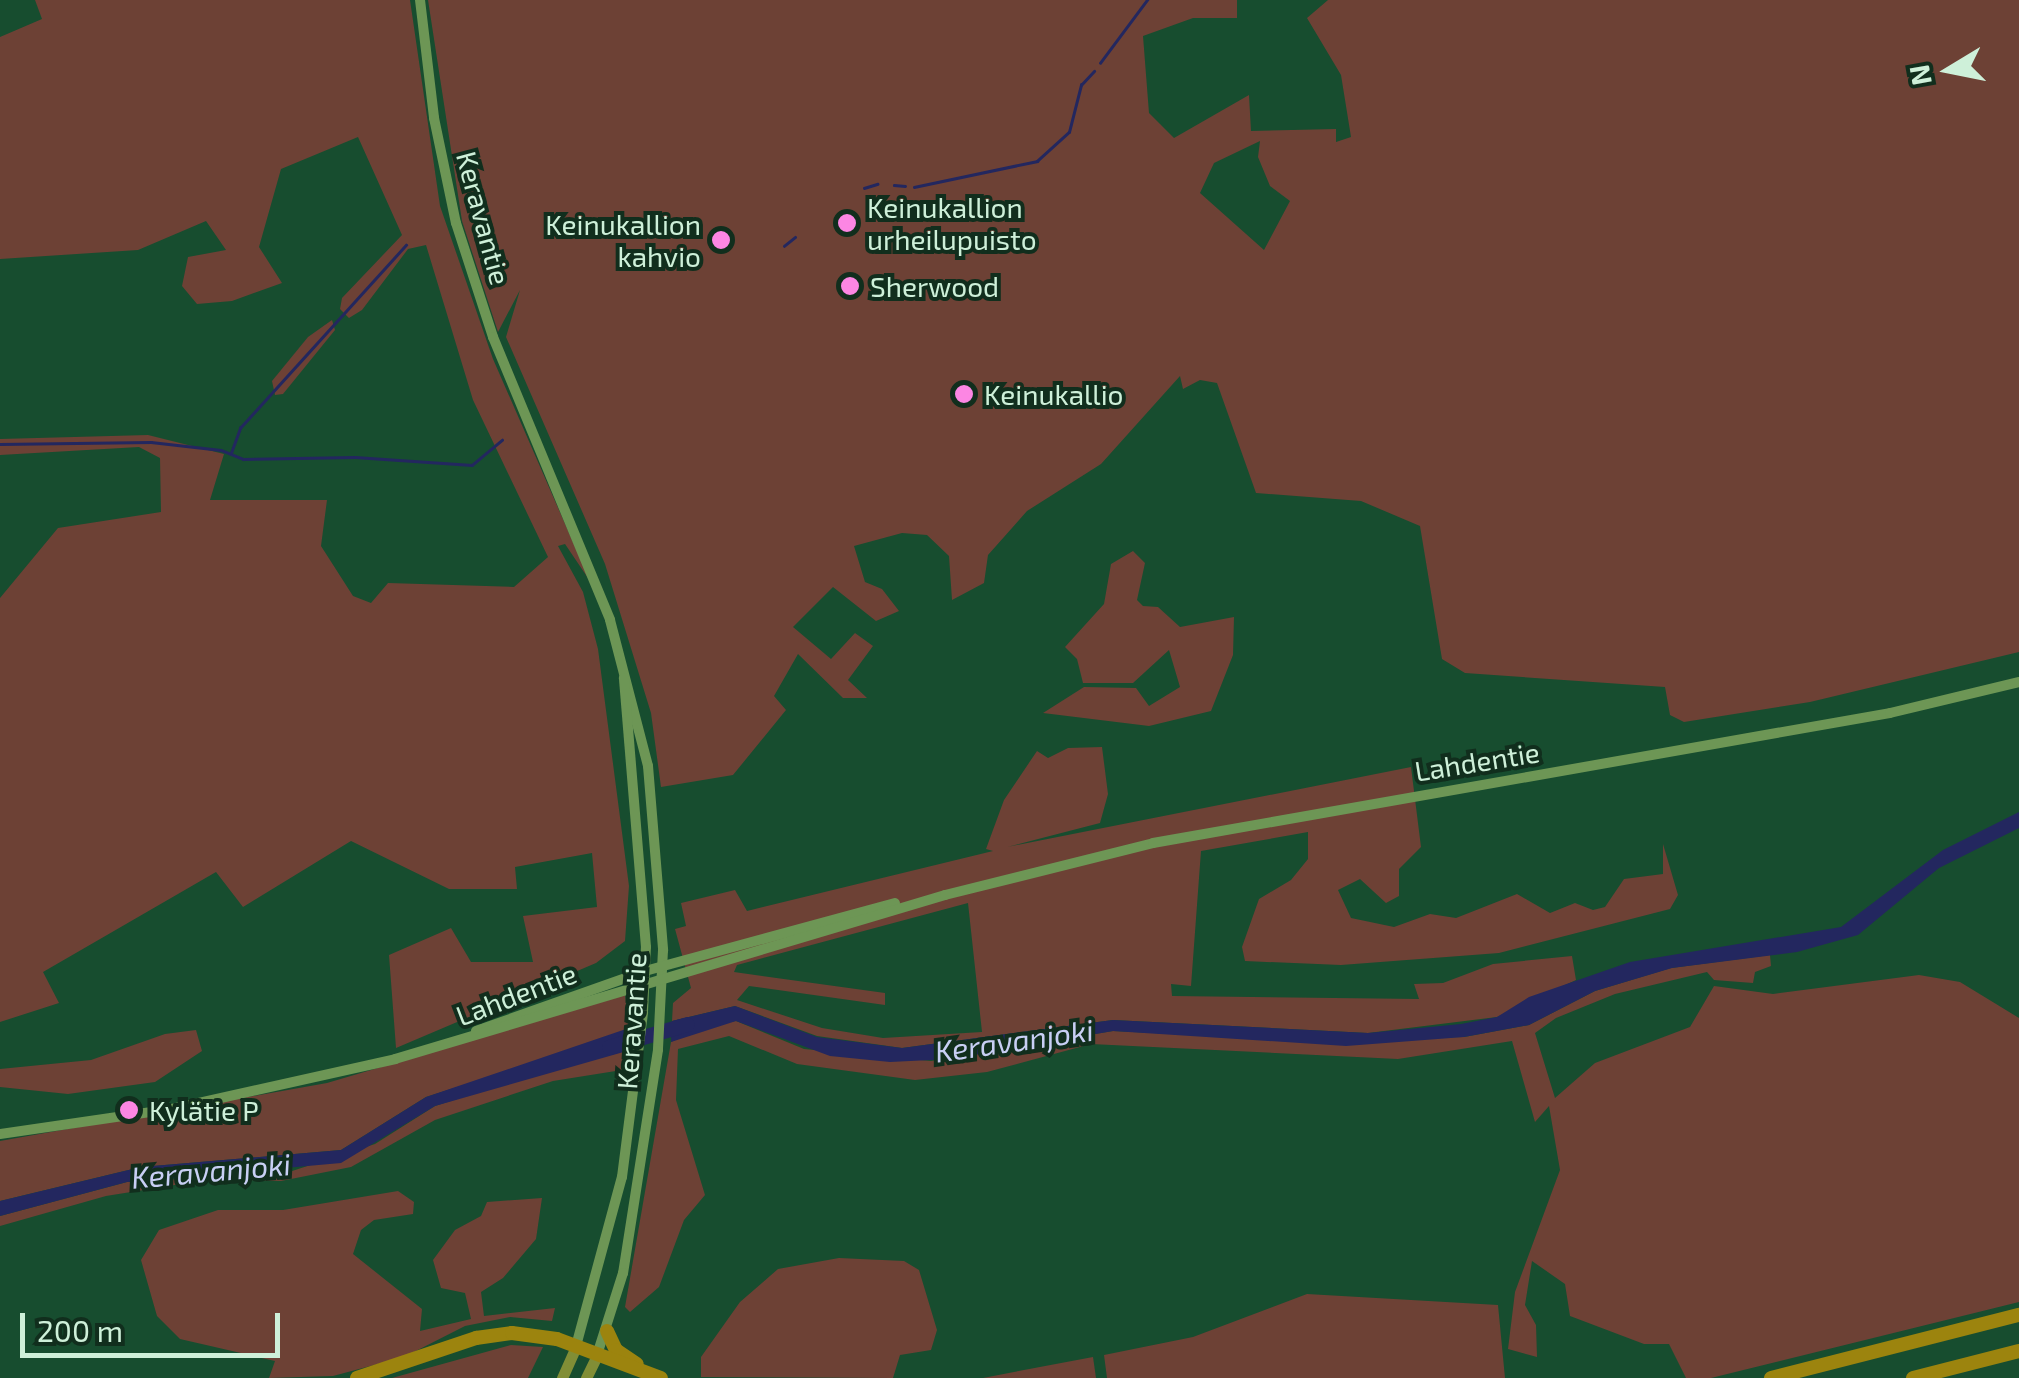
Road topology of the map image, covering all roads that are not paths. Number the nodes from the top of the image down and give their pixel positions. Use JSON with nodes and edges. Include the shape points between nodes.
{"nodes":[{"id":1,"x":420,"y":0,"type":"edge"},
{"id":2,"x":622,"y":662,"type":"junction"},
{"id":3,"x":2019,"y":682,"type":"edge"},
{"id":4,"x":945,"y":895,"type":"junction"},
{"id":5,"x":663,"y":967,"type":"junction"},
{"id":6,"x":646,"y":971,"type":"junction"},
{"id":7,"x":663,"y":981,"type":"junction"},
{"id":8,"x":645,"y":986,"type":"junction"},
{"id":9,"x":450,"y":1043,"type":"junction"},
{"id":10,"x":0,"y":1134,"type":"edge"},
{"id":11,"x":2019,"y":1315,"type":"edge"},
{"id":12,"x":606,"y":1331,"type":"junction"},
{"id":13,"x":576,"y":1346,"type":"junction"},
{"id":14,"x":2019,"y":1352,"type":"edge"},
{"id":15,"x":597,"y":1355,"type":"junction"},
{"id":16,"x":658,"y":1377,"type":"edge"},
{"id":17,"x":356,"y":1378,"type":"edge"},
{"id":18,"x":562,"y":1378,"type":"edge"},
{"id":19,"x":586,"y":1378,"type":"edge"},
{"id":20,"x":1771,"y":1378,"type":"edge"},
{"id":21,"x":1913,"y":1378,"type":"edge"}],
"edges":[{"from":1,"to":2,"type":"main road","name":"Keravantie","via":[[441,160],[473,279]]},
{"from":2,"to":5,"type":"main road","name":"Keravantie","via":[[648,766]]},
{"from":2,"to":6,"type":"main road","name":"Keravantie"},
{"from":3,"to":4,"type":"main road","name":"Lahdentie","via":[[1872,716],[1191,836]]},
{"from":4,"to":5,"type":"main road","name":"Lahdentie"},
{"from":4,"to":7,"type":"main road","name":"Lahdentie"},
{"from":5,"to":6,"type":"main road","name":"Lahdentie"},
{"from":5,"to":7,"type":"main road","name":"Keravantie"},
{"from":6,"to":8,"type":"main road","name":"Keravantie"},
{"from":6,"to":9,"type":"main road","name":"Lahdentie"},
{"from":7,"to":8,"type":"main road","name":"Lahdentie"},
{"from":7,"to":12,"type":"main road","name":"Keravantie","via":[[622,1273]]},
{"from":8,"to":9,"type":"main road","name":"Lahdentie"},
{"from":8,"to":13,"type":"main road","name":"Keravantie","via":[[611,1232]]},
{"from":9,"to":10,"type":"main road","name":"Lahdentie","via":[[191,1106]]},
{"from":11,"to":20,"type":"highway"},
{"from":12,"to":15,"type":"main road","name":"Keravantie"},
{"from":12,"to":16,"type":"highway","via":[[616,1350]]},
{"from":13,"to":15,"type":"highway"},
{"from":13,"to":17,"type":"highway","via":[[541,1335],[496,1334]]},
{"from":13,"to":18,"type":"main road","name":"Keravantie"},
{"from":14,"to":21,"type":"highway"},
{"from":15,"to":16,"type":"highway"},
{"from":15,"to":19,"type":"main road","name":"Keravantie"}]}
